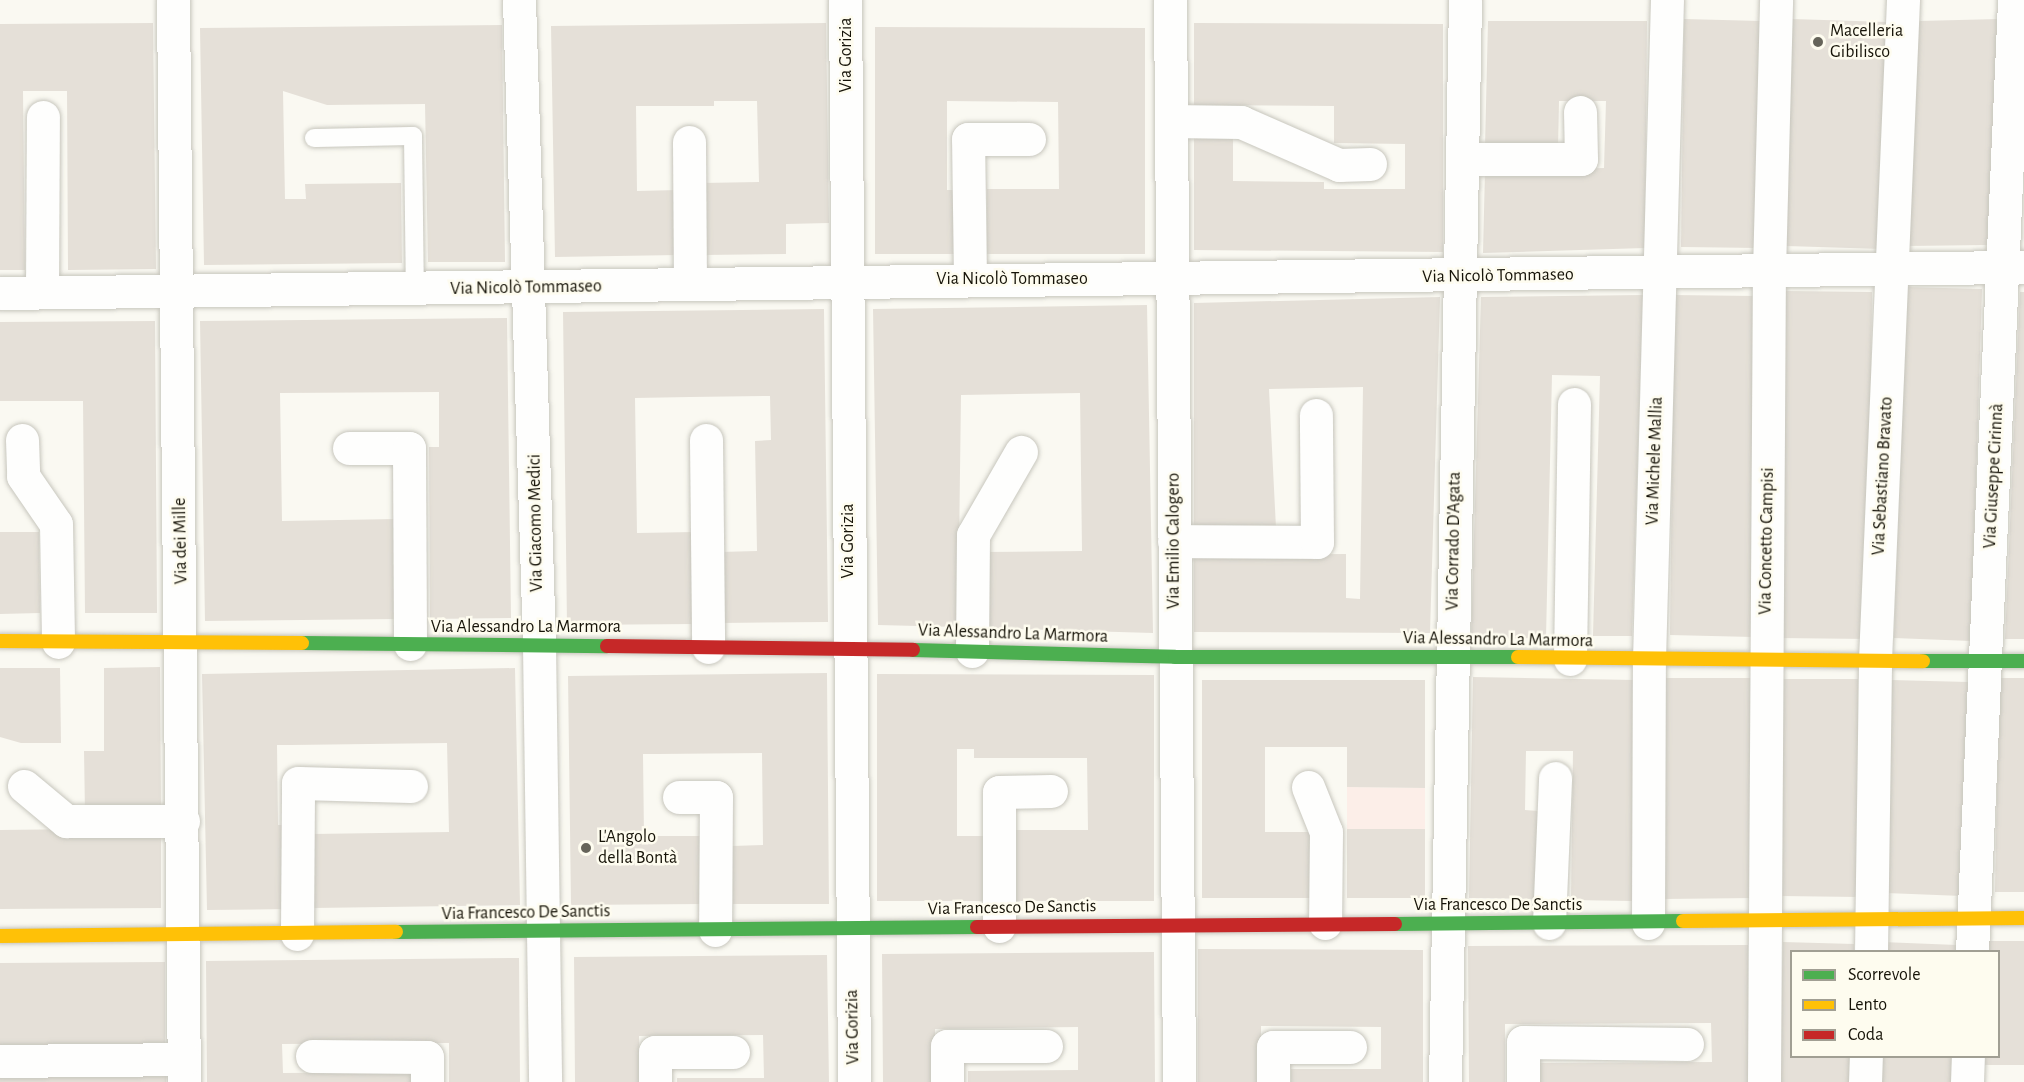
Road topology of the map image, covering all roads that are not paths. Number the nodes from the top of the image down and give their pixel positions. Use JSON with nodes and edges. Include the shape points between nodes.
{"nodes":[{"id":1,"x":173,"y":0,"type":"edge"},
{"id":2,"x":519,"y":0,"type":"edge"},
{"id":3,"x":845,"y":0,"type":"edge"},
{"id":4,"x":1170,"y":0,"type":"edge"},
{"id":5,"x":1465,"y":0,"type":"edge"},
{"id":6,"x":1667,"y":0,"type":"edge"},
{"id":7,"x":1776,"y":0,"type":"edge"},
{"id":8,"x":1903,"y":0,"type":"edge"},
{"id":9,"x":2014,"y":0,"type":"edge"},
{"id":10,"x":1580,"y":112,"type":"dead end"},
{"id":11,"x":43,"y":117,"type":"dead end"},
{"id":12,"x":1171,"y":121,"type":"junction"},
{"id":13,"x":314,"y":138,"type":"dead end"},
{"id":14,"x":1029,"y":139,"type":"dead end"},
{"id":15,"x":689,"y":142,"type":"dead end"},
{"id":16,"x":2016,"y":151,"type":"edge"},
{"id":17,"x":1462,"y":159,"type":"junction"},
{"id":18,"x":1370,"y":164,"type":"dead end"},
{"id":19,"x":2013,"y":267,"type":"edge"},
{"id":20,"x":1892,"y":269,"type":"junction"},
{"id":21,"x":1769,"y":272,"type":"junction"},
{"id":22,"x":1660,"y":274,"type":"junction"},
{"id":23,"x":1460,"y":277,"type":"junction"},
{"id":24,"x":1172,"y":278,"type":"junction"},
{"id":25,"x":969,"y":279,"type":"junction"},
{"id":26,"x":847,"y":281,"type":"junction"},
{"id":27,"x":690,"y":284,"type":"junction"},
{"id":28,"x":178,"y":288,"type":"junction"},
{"id":29,"x":530,"y":288,"type":"junction"},
{"id":30,"x":415,"y":290,"type":"junction"},
{"id":31,"x":42,"y":292,"type":"junction"},
{"id":32,"x":0,"y":293,"type":"edge"},
{"id":33,"x":1574,"y":404,"type":"dead end"},
{"id":34,"x":1316,"y":415,"type":"dead end"},
{"id":35,"x":22,"y":440,"type":"dead end"},
{"id":36,"x":706,"y":440,"type":"dead end"},
{"id":37,"x":349,"y":448,"type":"dead end"},
{"id":38,"x":1022,"y":452,"type":"dead end"},
{"id":39,"x":1174,"y":541,"type":"junction"},
{"id":40,"x":0,"y":641,"type":"edge"},
{"id":41,"x":58,"y":642,"type":"junction"},
{"id":42,"x":182,"y":644,"type":"junction"},
{"id":43,"x":410,"y":644,"type":"junction"},
{"id":44,"x":538,"y":645,"type":"junction"},
{"id":45,"x":708,"y":647,"type":"junction"},
{"id":46,"x":849,"y":648,"type":"junction"},
{"id":47,"x":972,"y":651,"type":"junction"},
{"id":48,"x":1452,"y":655,"type":"junction"},
{"id":49,"x":1175,"y":657,"type":"junction"},
{"id":50,"x":1570,"y":659,"type":"junction"},
{"id":51,"x":1649,"y":660,"type":"junction"},
{"id":52,"x":1875,"y":660,"type":"junction"},
{"id":53,"x":1766,"y":661,"type":"junction"},
{"id":54,"x":1985,"y":661,"type":"junction"},
{"id":55,"x":2024,"y":661,"type":"edge"},
{"id":56,"x":1555,"y":778,"type":"dead end"},
{"id":57,"x":24,"y":786,"type":"dead end"},
{"id":58,"x":411,"y":786,"type":"dead end"},
{"id":59,"x":1308,"y":787,"type":"dead end"},
{"id":60,"x":1051,"y":791,"type":"dead end"},
{"id":61,"x":679,"y":797,"type":"dead end"},
{"id":62,"x":183,"y":821,"type":"junction"},
{"id":63,"x":1973,"y":918,"type":"junction"},
{"id":64,"x":2024,"y":918,"type":"edge"},
{"id":65,"x":1766,"y":920,"type":"junction"},
{"id":66,"x":1872,"y":920,"type":"junction"},
{"id":67,"x":1325,"y":923,"type":"junction"},
{"id":68,"x":1447,"y":923,"type":"junction"},
{"id":69,"x":1549,"y":923,"type":"junction"},
{"id":70,"x":1648,"y":923,"type":"junction"},
{"id":71,"x":1177,"y":924,"type":"junction"},
{"id":72,"x":999,"y":926,"type":"junction"},
{"id":73,"x":852,"y":929,"type":"junction"},
{"id":74,"x":542,"y":930,"type":"junction"},
{"id":75,"x":715,"y":930,"type":"junction"},
{"id":76,"x":184,"y":934,"type":"junction"},
{"id":77,"x":297,"y":934,"type":"junction"},
{"id":78,"x":0,"y":936,"type":"edge"},
{"id":79,"x":1871,"y":950,"type":"edge"},
{"id":80,"x":1972,"y":950,"type":"edge"},
{"id":81,"x":1687,"y":1044,"type":"dead end"},
{"id":82,"x":1046,"y":1046,"type":"dead end"},
{"id":83,"x":1350,"y":1047,"type":"dead end"},
{"id":84,"x":733,"y":1052,"type":"dead end"},
{"id":85,"x":312,"y":1056,"type":"dead end"},
{"id":86,"x":1866,"y":1058,"type":"edge"},
{"id":87,"x":1968,"y":1058,"type":"edge"},
{"id":88,"x":0,"y":1061,"type":"edge"},
{"id":89,"x":184,"y":1071,"type":"edge"},
{"id":90,"x":427,"y":1082,"type":"edge"},
{"id":91,"x":545,"y":1082,"type":"edge"},
{"id":92,"x":655,"y":1082,"type":"edge"},
{"id":93,"x":854,"y":1082,"type":"edge"},
{"id":94,"x":947,"y":1082,"type":"edge"},
{"id":95,"x":1179,"y":1082,"type":"edge"},
{"id":96,"x":1273,"y":1082,"type":"edge"},
{"id":97,"x":1445,"y":1082,"type":"edge"},
{"id":98,"x":1523,"y":1082,"type":"edge"},
{"id":99,"x":1764,"y":1082,"type":"edge"},
{"id":100,"x":1865,"y":1082,"type":"edge"},
{"id":101,"x":1967,"y":1082,"type":"edge"}],
"edges":[{"from":1,"to":28,"type":"street","name":"Via dei Mille"},
{"from":2,"to":29,"type":"street","name":"Via Giacomo Medici"},
{"from":3,"to":26,"type":"street","name":"Via Gorizia"},
{"from":4,"to":12,"type":"street","name":"Via Emilio Calogero"},
{"from":5,"to":17,"type":"street","name":"Via Corrado D'Agata"},
{"from":6,"to":22,"type":"street","name":"Via Michele Mallia"},
{"from":7,"to":21,"type":"street","name":"Via Concetto Campisi"},
{"from":8,"to":20,"type":"street","name":"Via Sebastiano Bravato"},
{"from":9,"to":16,"type":"street","name":"Via Giuseppe Cirinnà"},
{"from":10,"to":17,"type":"street","via":[[1581,159]]},
{"from":11,"to":31,"type":"street"},
{"from":12,"to":18,"type":"street","via":[[1241,122],[1339,165]]},
{"from":12,"to":24,"type":"street","name":"Via Emilio Calogero"},
{"from":13,"to":30,"type":"lane","via":[[413,136]]},
{"from":14,"to":25,"type":"street","via":[[968,139]]},
{"from":15,"to":27,"type":"street"},
{"from":16,"to":19,"type":"street","name":"Via Giuseppe Cirinnà"},
{"from":17,"to":23,"type":"street","name":"Via Corrado D'Agata"},
{"from":19,"to":20,"type":"street","name":"Via Nicolò Tommaseo"},
{"from":19,"to":54,"type":"street","name":"Via Giuseppe Cirinnà"},
{"from":20,"to":21,"type":"street","name":"Via Nicolò Tommaseo"},
{"from":20,"to":52,"type":"street","name":"Via Sebastiano Bravato"},
{"from":21,"to":22,"type":"street","name":"Via Nicolò Tommaseo"},
{"from":21,"to":53,"type":"street","name":"Via Concetto Campisi"},
{"from":22,"to":23,"type":"street","name":"Via Nicolò Tommaseo"},
{"from":22,"to":51,"type":"street","name":"Via Michele Mallia"},
{"from":23,"to":24,"type":"street","name":"Via Nicolò Tommaseo"},
{"from":23,"to":48,"type":"street","name":"Via Corrado D'Agata"},
{"from":24,"to":25,"type":"street","name":"Via Nicolò Tommaseo"},
{"from":24,"to":39,"type":"street","name":"Via Emilio Calogero"},
{"from":25,"to":26,"type":"street","name":"Via Nicolò Tommaseo"},
{"from":26,"to":27,"type":"street","name":"Via Nicolò Tommaseo"},
{"from":26,"to":46,"type":"street","name":"Via Gorizia"},
{"from":27,"to":29,"type":"street","name":"Via Nicolò Tommaseo"},
{"from":28,"to":30,"type":"street","name":"Via Nicolò Tommaseo"},
{"from":28,"to":31,"type":"street","name":"Via Nicolò Tommaseo"},
{"from":28,"to":42,"type":"street","name":"Via dei Mille"},
{"from":29,"to":30,"type":"street","name":"Via Nicolò Tommaseo"},
{"from":29,"to":44,"type":"street","name":"Via Giacomo Medici"},
{"from":31,"to":32,"type":"street","name":"Via Nicolò Tommaseo"},
{"from":33,"to":50,"type":"street"},
{"from":34,"to":39,"type":"street","via":[[1317,542]]},
{"from":35,"to":41,"type":"street","via":[[23,476],[56,524]]},
{"from":36,"to":45,"type":"street"},
{"from":37,"to":43,"type":"street","via":[[409,448]]},
{"from":38,"to":47,"type":"street","via":[[973,535]]},
{"from":39,"to":49,"type":"street","name":"Via Emilio Calogero"},
{"from":40,"to":41,"type":"street","name":"Via Alessandro La Marmora"},
{"from":41,"to":42,"type":"street","name":"Via Alessandro La Marmora"},
{"from":42,"to":43,"type":"street","name":"Via Alessandro La Marmora"},
{"from":42,"to":62,"type":"street","name":"Via dei Mille"},
{"from":43,"to":44,"type":"street","name":"Via Alessandro La Marmora"},
{"from":44,"to":45,"type":"street","name":"Via Alessandro La Marmora"},
{"from":44,"to":74,"type":"street","name":"Via Giacomo Medici"},
{"from":45,"to":46,"type":"street","name":"Via Alessandro La Marmora"},
{"from":46,"to":47,"type":"street","name":"Via Alessandro La Marmora"},
{"from":46,"to":73,"type":"street","name":"Via Gorizia"},
{"from":47,"to":49,"type":"street","name":"Via Alessandro La Marmora"},
{"from":48,"to":49,"type":"street","name":"Via Alessandro La Marmora"},
{"from":48,"to":50,"type":"street","name":"Via Alessandro La Marmora"},
{"from":48,"to":68,"type":"street","name":"Via Corrado D'Agata"},
{"from":49,"to":71,"type":"street","name":"Via Emilio Calogero"},
{"from":50,"to":51,"type":"street","name":"Via Alessandro La Marmora"},
{"from":51,"to":53,"type":"street","name":"Via Alessandro La Marmora"},
{"from":51,"to":70,"type":"street","name":"Via Michele Mallia"},
{"from":52,"to":53,"type":"street","name":"Via Alessandro La Marmora"},
{"from":52,"to":54,"type":"street","name":"Via Alessandro La Marmora"},
{"from":52,"to":66,"type":"street","name":"Via Sebastiano Bravato"},
{"from":53,"to":65,"type":"street","name":"Via Concetto Campisi"},
{"from":54,"to":55,"type":"street","name":"Via Alessandro La Marmora"},
{"from":54,"to":63,"type":"street","name":"Via Giuseppe Cirinnà"},
{"from":56,"to":69,"type":"street"},
{"from":57,"to":62,"type":"street","via":[[66,821]]},
{"from":58,"to":77,"type":"street","via":[[298,783]]},
{"from":59,"to":67,"type":"street","via":[[1326,832]]},
{"from":60,"to":72,"type":"street","via":[[999,792]]},
{"from":61,"to":75,"type":"street","via":[[716,797]]},
{"from":62,"to":76,"type":"street","name":"Via dei Mille"},
{"from":63,"to":64,"type":"street","name":"Via Francesco De Sanctis"},
{"from":63,"to":66,"type":"street","name":"Via Francesco De Sanctis"},
{"from":63,"to":80,"type":"street","name":"Via Giuseppe Cirinnà"},
{"from":65,"to":66,"type":"street","name":"Via Francesco De Sanctis"},
{"from":65,"to":70,"type":"street","name":"Via Francesco De Sanctis"},
{"from":65,"to":99,"type":"street","name":"Via Concetto Campisi"},
{"from":66,"to":79,"type":"street","name":"Via Sebastiano Bravato"},
{"from":67,"to":68,"type":"street","name":"Via Francesco De Sanctis"},
{"from":67,"to":71,"type":"street","name":"Via Francesco De Sanctis"},
{"from":68,"to":69,"type":"street","name":"Via Francesco De Sanctis"},
{"from":68,"to":97,"type":"street","name":"Via Corrado D'Agata"},
{"from":69,"to":70,"type":"street","name":"Via Francesco De Sanctis"},
{"from":71,"to":72,"type":"street","name":"Via Francesco De Sanctis"},
{"from":71,"to":95,"type":"street","name":"Via Emilio Calogero"},
{"from":72,"to":73,"type":"street","name":"Via Francesco De Sanctis"},
{"from":73,"to":75,"type":"street","name":"Via Francesco De Sanctis"},
{"from":73,"to":93,"type":"street","name":"Via Gorizia"},
{"from":74,"to":75,"type":"street","name":"Via Francesco De Sanctis"},
{"from":74,"to":77,"type":"street","name":"Via Francesco De Sanctis"},
{"from":74,"to":91,"type":"street","name":"Via Giacomo Medici"},
{"from":76,"to":77,"type":"street","name":"Via Francesco De Sanctis"},
{"from":76,"to":78,"type":"street","name":"Via Francesco De Sanctis"},
{"from":76,"to":89,"type":"street","name":"Via dei Mille"},
{"from":81,"to":98,"type":"street","via":[[1523,1042]]},
{"from":82,"to":94,"type":"street","via":[[947,1046]]},
{"from":83,"to":96,"type":"street","via":[[1273,1047]]},
{"from":84,"to":92,"type":"street","via":[[655,1052]]},
{"from":85,"to":90,"type":"street","via":[[427,1057]]},
{"from":86,"to":100,"type":"street"},
{"from":87,"to":101,"type":"street"},
{"from":88,"to":89,"type":"street"}]}
